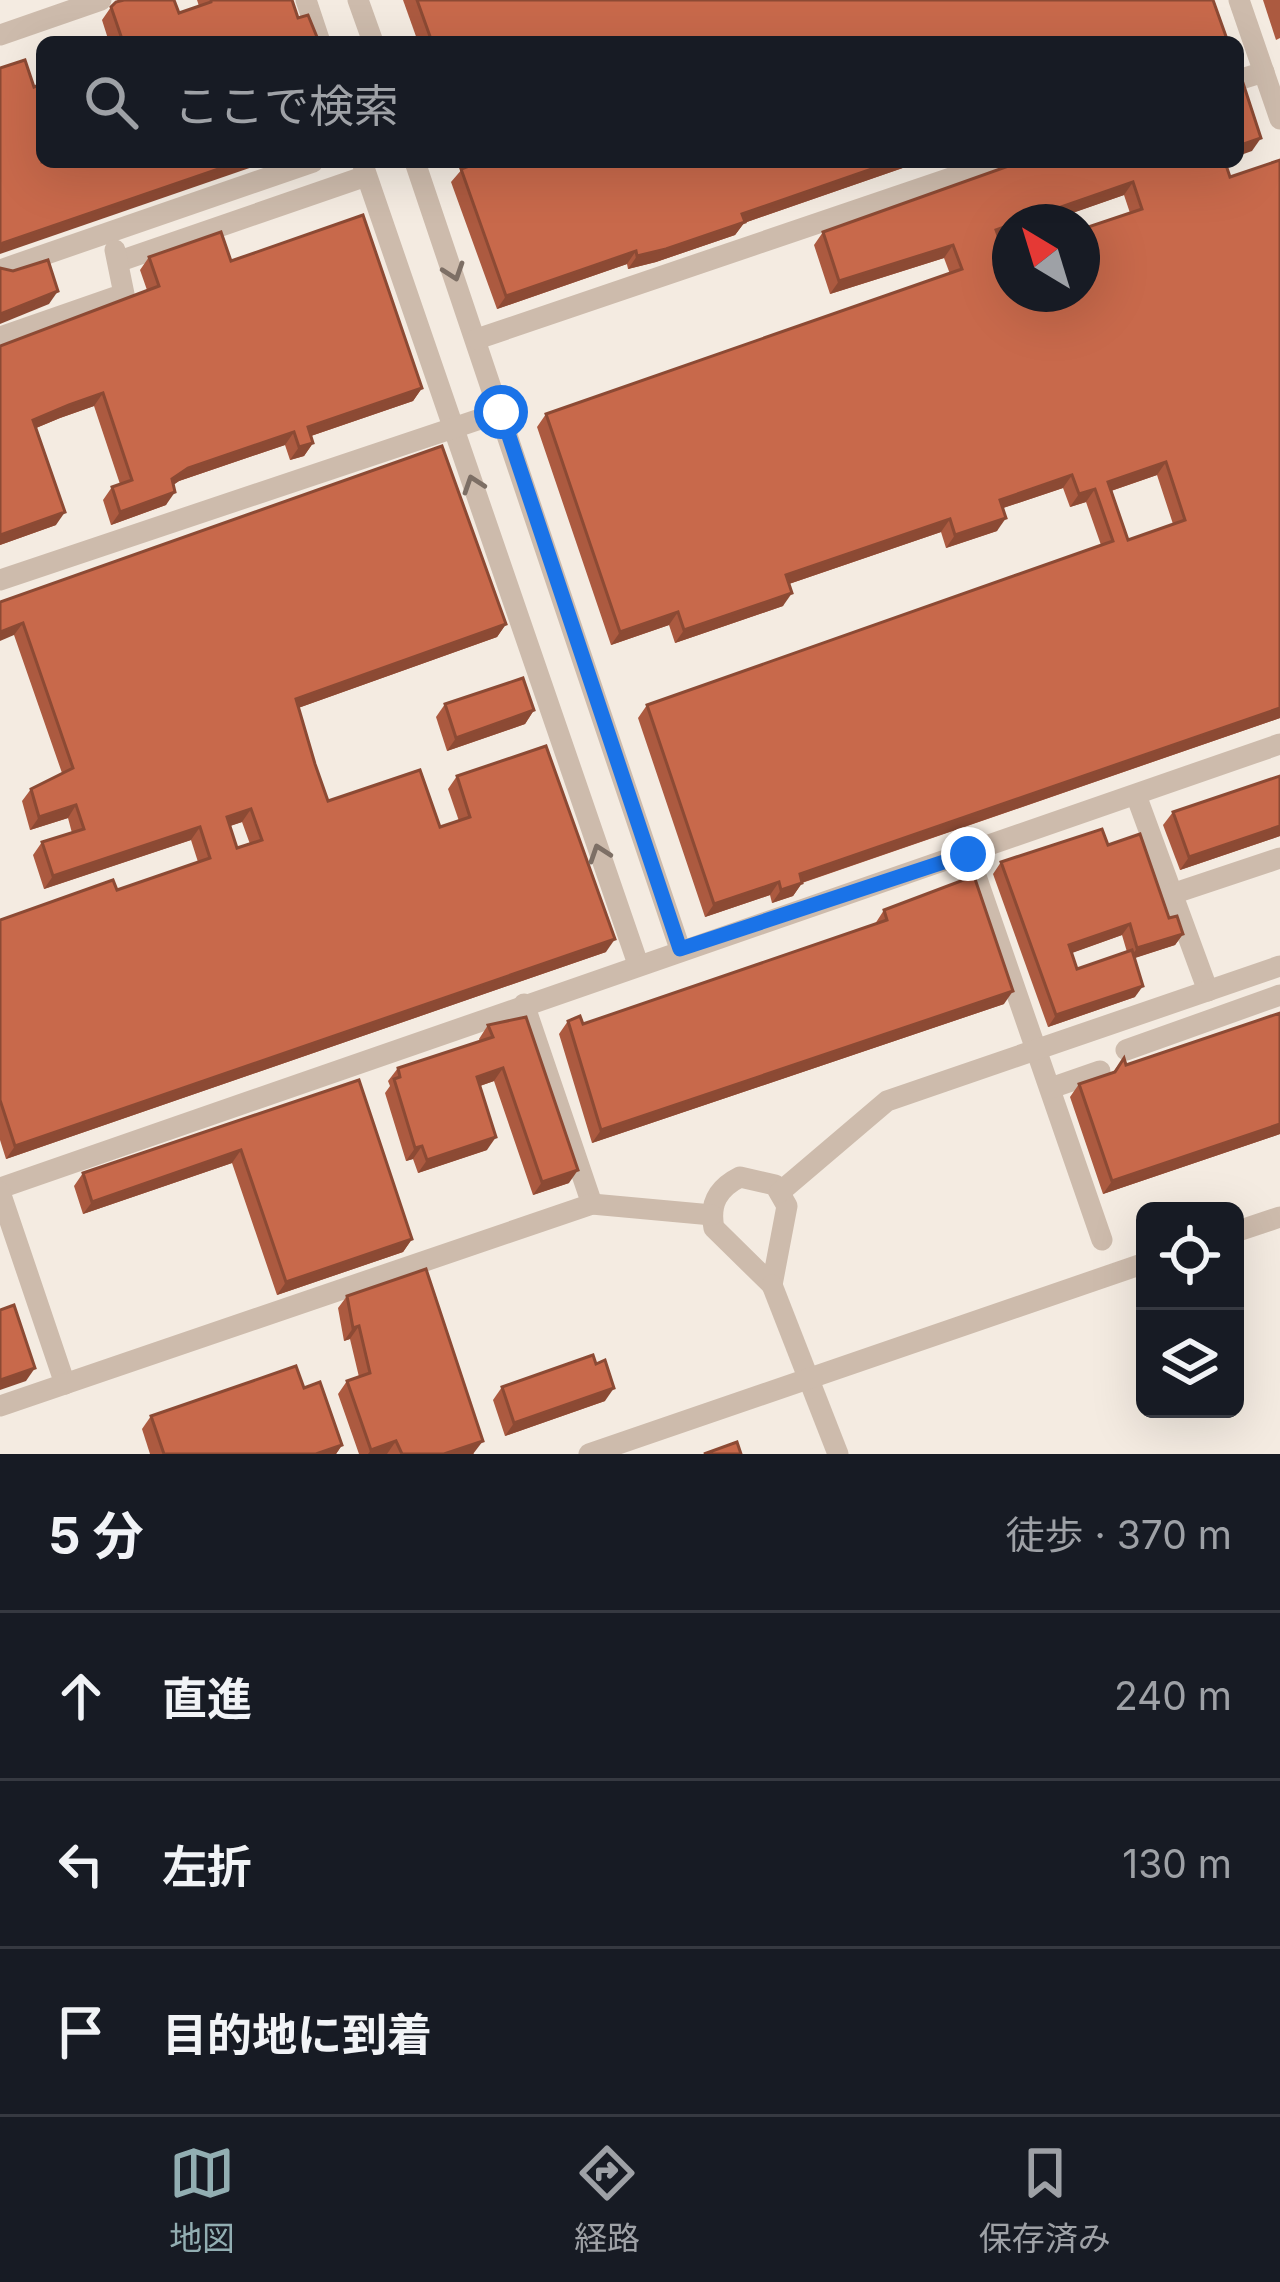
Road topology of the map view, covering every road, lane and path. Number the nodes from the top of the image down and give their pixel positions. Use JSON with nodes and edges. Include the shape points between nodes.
{"nodes":[{"id":1,"x":101,"y":0,"type":"edge"},
{"id":2,"x":306,"y":0,"type":"edge"},
{"id":3,"x":358,"y":0,"type":"edge"},
{"id":4,"x":1240,"y":0,"type":"edge"},
{"id":5,"x":0,"y":35,"type":"edge"},
{"id":6,"x":318,"y":36,"type":"edge"},
{"id":7,"x":371,"y":36,"type":"edge"},
{"id":8,"x":1264,"y":72,"type":"junction"},
{"id":9,"x":1244,"y":78,"type":"edge"},
{"id":10,"x":1280,"y":119,"type":"edge"},
{"id":11,"x":296,"y":168,"type":"edge"},
{"id":12,"x":417,"y":168,"type":"edge"},
{"id":13,"x":980,"y":168,"type":"edge"},
{"id":14,"x":364,"y":169,"type":"edge"},
{"id":15,"x":198,"y":202,"type":"junction"},
{"id":16,"x":208,"y":231,"type":"junction"},
{"id":17,"x":108,"y":232,"type":"junction"},
{"id":18,"x":120,"y":262,"type":"junction"},
{"id":19,"x":0,"y":270,"type":"edge"},
{"id":20,"x":0,"y":338,"type":"edge"},
{"id":21,"x":477,"y":339,"type":"junction"},
{"id":22,"x":501,"y":412,"type":"junction"},
{"id":23,"x":453,"y":428,"type":"junction"},
{"id":24,"x":0,"y":580,"type":"edge"},
{"id":25,"x":1280,"y":744,"type":"edge"},
{"id":26,"x":1136,"y":795,"type":"junction"},
{"id":27,"x":968,"y":854,"type":"junction"},
{"id":28,"x":1280,"y":858,"type":"edge"},
{"id":29,"x":1172,"y":894,"type":"junction"},
{"id":30,"x":680,"y":949,"type":"junction"},
{"id":31,"x":638,"y":964,"type":"junction"},
{"id":32,"x":1280,"y":966,"type":"edge"},
{"id":33,"x":1208,"y":991,"type":"junction"},
{"id":34,"x":1280,"y":995,"type":"edge"},
{"id":35,"x":524,"y":1004,"type":"junction"},
{"id":36,"x":1114,"y":1024,"type":"junction"},
{"id":37,"x":1038,"y":1050,"type":"junction"},
{"id":38,"x":1113,"y":1062,"type":"junction"},
{"id":39,"x":1051,"y":1088,"type":"junction"},
{"id":40,"x":0,"y":1190,"type":"edge"},
{"id":41,"x":780,"y":1192,"type":"junction"},
{"id":42,"x":592,"y":1204,"type":"junction"},
{"id":43,"x":712,"y":1215,"type":"junction"},
{"id":44,"x":1280,"y":1216,"type":"edge"},
{"id":45,"x":1244,"y":1229,"type":"edge"},
{"id":46,"x":1102,"y":1240,"type":"dead end"},
{"id":47,"x":1136,"y":1266,"type":"edge"},
{"id":48,"x":772,"y":1285,"type":"junction"},
{"id":49,"x":807,"y":1380,"type":"junction"},
{"id":50,"x":65,"y":1384,"type":"junction"},
{"id":51,"x":0,"y":1406,"type":"edge"},
{"id":52,"x":589,"y":1454,"type":"edge"},
{"id":53,"x":838,"y":1454,"type":"edge"}],
"edges":[{"from":1,"to":5,"type":"street"},
{"from":2,"to":6,"type":"street"},
{"from":3,"to":7,"type":"street"},
{"from":4,"to":8,"type":"street"},
{"from":8,"to":9,"type":"street"},
{"from":8,"to":10,"type":"street"},
{"from":11,"to":15,"type":"street"},
{"from":12,"to":21,"type":"street","one_way":true},
{"from":13,"to":21,"type":"street"},
{"from":14,"to":16,"type":"street"},
{"from":14,"to":23,"type":"street"},
{"from":15,"to":16,"type":"street"},
{"from":15,"to":17,"type":"street"},
{"from":16,"to":18,"type":"street"},
{"from":17,"to":18,"type":"street"},
{"from":17,"to":19,"type":"street"},
{"from":18,"to":20,"type":"street","via":[[124,294]]},
{"from":21,"to":22,"type":"street"},
{"from":22,"to":23,"type":"street"},
{"from":22,"to":30,"type":"street"},
{"from":23,"to":24,"type":"street"},
{"from":31,"to":23,"type":"street","one_way":true},
{"from":25,"to":26,"type":"street"},
{"from":26,"to":27,"type":"street"},
{"from":26,"to":29,"type":"street"},
{"from":27,"to":30,"type":"street"},
{"from":27,"to":37,"type":"street"},
{"from":28,"to":29,"type":"street"},
{"from":29,"to":33,"type":"street"},
{"from":30,"to":31,"type":"street"},
{"from":31,"to":35,"type":"street"},
{"from":32,"to":33,"type":"street"},
{"from":33,"to":36,"type":"street"},
{"from":34,"to":38,"type":"street"},
{"from":35,"to":40,"type":"street"},
{"from":35,"to":42,"type":"street"},
{"from":36,"to":37,"type":"street"},
{"from":36,"to":38,"type":"street"},
{"from":37,"to":39,"type":"street"},
{"from":37,"to":41,"type":"street","via":[[886,1101]]},
{"from":38,"to":39,"type":"street"},
{"from":39,"to":46,"type":"street"},
{"from":40,"to":50,"type":"street"},
{"from":41,"to":43,"type":"street","via":[[764,1179],[740,1178],[719,1192]]},
{"from":41,"to":48,"type":"street","via":[[787,1206]]},
{"from":42,"to":43,"type":"street"},
{"from":42,"to":50,"type":"street"},
{"from":43,"to":48,"type":"street","via":[[721,1239]]},
{"from":44,"to":45,"type":"street"},
{"from":47,"to":49,"type":"street"},
{"from":48,"to":49,"type":"street"},
{"from":49,"to":52,"type":"street"},
{"from":49,"to":53,"type":"street"},
{"from":50,"to":51,"type":"street"}]}
